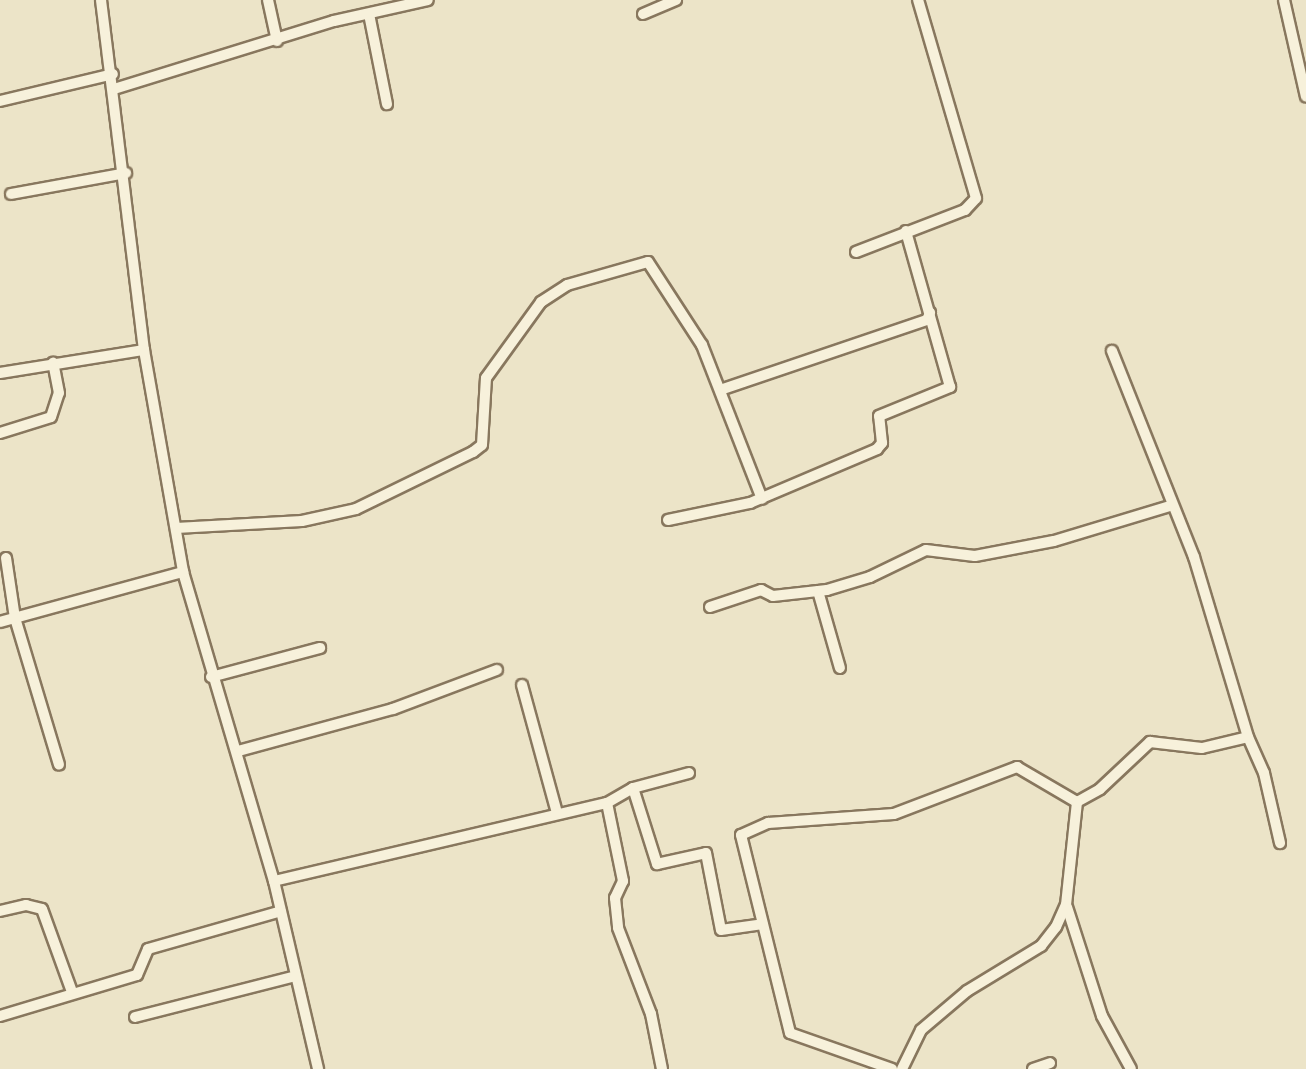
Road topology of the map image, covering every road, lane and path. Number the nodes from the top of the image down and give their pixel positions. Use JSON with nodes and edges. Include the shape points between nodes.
{"nodes":[{"id":1,"x":101,"y":0,"type":"edge"},
{"id":2,"x":268,"y":0,"type":"edge"},
{"id":3,"x":428,"y":0,"type":"edge"},
{"id":4,"x":676,"y":0,"type":"edge"},
{"id":5,"x":918,"y":0,"type":"edge"},
{"id":6,"x":1284,"y":0,"type":"edge"},
{"id":7,"x":369,"y":14,"type":"junction"},
{"id":8,"x":643,"y":14,"type":"dead end"},
{"id":9,"x":277,"y":41,"type":"junction"},
{"id":10,"x":113,"y":74,"type":"junction"},
{"id":11,"x":114,"y":89,"type":"junction"},
{"id":12,"x":1306,"y":97,"type":"edge"},
{"id":13,"x":0,"y":101,"type":"edge"},
{"id":14,"x":387,"y":104,"type":"dead end"},
{"id":15,"x":126,"y":173,"type":"junction"},
{"id":16,"x":11,"y":194,"type":"dead end"},
{"id":17,"x":906,"y":231,"type":"junction"},
{"id":18,"x":856,"y":252,"type":"dead end"},
{"id":19,"x":930,"y":318,"type":"junction"},
{"id":20,"x":144,"y":350,"type":"junction"},
{"id":21,"x":1112,"y":351,"type":"dead end"},
{"id":22,"x":53,"y":363,"type":"junction"},
{"id":23,"x":0,"y":373,"type":"edge"},
{"id":24,"x":723,"y":389,"type":"junction"},
{"id":25,"x":0,"y":433,"type":"edge"},
{"id":26,"x":762,"y":499,"type":"junction"},
{"id":27,"x":1170,"y":506,"type":"junction"},
{"id":28,"x":668,"y":520,"type":"dead end"},
{"id":29,"x":176,"y":528,"type":"junction"},
{"id":30,"x":6,"y":558,"type":"dead end"},
{"id":31,"x":183,"y":572,"type":"junction"},
{"id":32,"x":818,"y":591,"type":"junction"},
{"id":33,"x":710,"y":607,"type":"dead end"},
{"id":34,"x":15,"y":618,"type":"junction"},
{"id":35,"x":0,"y":622,"type":"edge"},
{"id":36,"x":320,"y":648,"type":"dead end"},
{"id":37,"x":840,"y":668,"type":"dead end"},
{"id":38,"x":497,"y":670,"type":"dead end"},
{"id":39,"x":211,"y":677,"type":"junction"},
{"id":40,"x":522,"y":685,"type":"dead end"},
{"id":41,"x":1248,"y":737,"type":"junction"},
{"id":42,"x":238,"y":751,"type":"junction"},
{"id":43,"x":59,"y":765,"type":"dead end"},
{"id":44,"x":689,"y":773,"type":"dead end"},
{"id":45,"x":633,"y":788,"type":"junction"},
{"id":46,"x":1077,"y":802,"type":"junction"},
{"id":47,"x":607,"y":803,"type":"junction"},
{"id":48,"x":557,"y":813,"type":"junction"},
{"id":49,"x":1280,"y":843,"type":"dead end"},
{"id":50,"x":274,"y":881,"type":"junction"},
{"id":51,"x":1066,"y":905,"type":"junction"},
{"id":52,"x":0,"y":911,"type":"edge"},
{"id":53,"x":281,"y":911,"type":"junction"},
{"id":54,"x":763,"y":924,"type":"junction"},
{"id":55,"x":296,"y":976,"type":"junction"},
{"id":56,"x":72,"y":992,"type":"junction"},
{"id":57,"x":0,"y":1016,"type":"edge"},
{"id":58,"x":135,"y":1017,"type":"dead end"},
{"id":59,"x":1050,"y":1063,"type":"dead end"},
{"id":60,"x":318,"y":1069,"type":"edge"},
{"id":61,"x":662,"y":1069,"type":"edge"},
{"id":62,"x":892,"y":1069,"type":"edge"},
{"id":63,"x":902,"y":1069,"type":"edge"},
{"id":64,"x":1033,"y":1069,"type":"edge"},
{"id":65,"x":1131,"y":1069,"type":"edge"}],
"edges":[{"from":1,"to":10,"type":"street"},
{"from":2,"to":9,"type":"street"},
{"from":3,"to":7,"type":"street"},
{"from":4,"to":8,"type":"street"},
{"from":5,"to":17,"type":"street","via":[[976,198],[971,207]]},
{"from":6,"to":12,"type":"street"},
{"from":7,"to":9,"type":"street"},
{"from":7,"to":14,"type":"street"},
{"from":9,"to":11,"type":"street"},
{"from":10,"to":11,"type":"street"},
{"from":10,"to":13,"type":"street"},
{"from":11,"to":15,"type":"street"},
{"from":15,"to":16,"type":"street"},
{"from":15,"to":20,"type":"street"},
{"from":17,"to":18,"type":"street"},
{"from":17,"to":19,"type":"street"},
{"from":19,"to":24,"type":"street"},
{"from":19,"to":26,"type":"street","via":[[950,387],[879,416],[882,443],[877,449]]},
{"from":20,"to":22,"type":"street"},
{"from":20,"to":29,"type":"street"},
{"from":21,"to":27,"type":"street"},
{"from":22,"to":23,"type":"street"},
{"from":22,"to":25,"type":"street","via":[[59,393],[51,417]]},
{"from":24,"to":26,"type":"street"},
{"from":24,"to":29,"type":"street","via":[[655,267],[640,263],[567,285],[541,302],[488,373],[482,445],[473,452],[356,509],[302,521]]},
{"from":26,"to":28,"type":"street"},
{"from":27,"to":32,"type":"street","via":[[975,556],[926,550],[870,577]]},
{"from":27,"to":41,"type":"street","via":[[1194,557]]},
{"from":29,"to":31,"type":"street"},
{"from":30,"to":34,"type":"street"},
{"from":31,"to":34,"type":"street"},
{"from":31,"to":39,"type":"street"},
{"from":32,"to":33,"type":"street","via":[[773,596],[761,590]]},
{"from":32,"to":37,"type":"street"},
{"from":34,"to":35,"type":"street"},
{"from":34,"to":43,"type":"street"},
{"from":36,"to":39,"type":"street"},
{"from":38,"to":42,"type":"street","via":[[393,709]]},
{"from":39,"to":42,"type":"street"},
{"from":40,"to":48,"type":"street"},
{"from":41,"to":46,"type":"street","via":[[1202,748],[1150,742],[1100,789]]},
{"from":41,"to":49,"type":"street","via":[[1261,763]]},
{"from":42,"to":50,"type":"street"},
{"from":44,"to":45,"type":"street"},
{"from":45,"to":47,"type":"street"},
{"from":45,"to":54,"type":"street","via":[[657,864],[706,853],[721,930]]},
{"from":46,"to":51,"type":"street"},
{"from":46,"to":54,"type":"street","via":[[1017,767],[894,814],[768,823],[741,835]]},
{"from":47,"to":48,"type":"street"},
{"from":47,"to":61,"type":"street","via":[[623,881],[615,898],[618,928],[651,1014]]},
{"from":48,"to":50,"type":"street"},
{"from":50,"to":53,"type":"street"},
{"from":51,"to":63,"type":"street","via":[[1041,946],[967,991],[921,1030]]},
{"from":51,"to":65,"type":"street","via":[[1102,1016]]},
{"from":52,"to":56,"type":"street","via":[[26,905],[42,909]]},
{"from":53,"to":55,"type":"street"},
{"from":53,"to":56,"type":"street","via":[[148,949],[137,975]]},
{"from":54,"to":62,"type":"street","via":[[790,1033]]},
{"from":55,"to":58,"type":"street"},
{"from":55,"to":60,"type":"street"},
{"from":56,"to":57,"type":"street"},
{"from":59,"to":64,"type":"street"}]}
